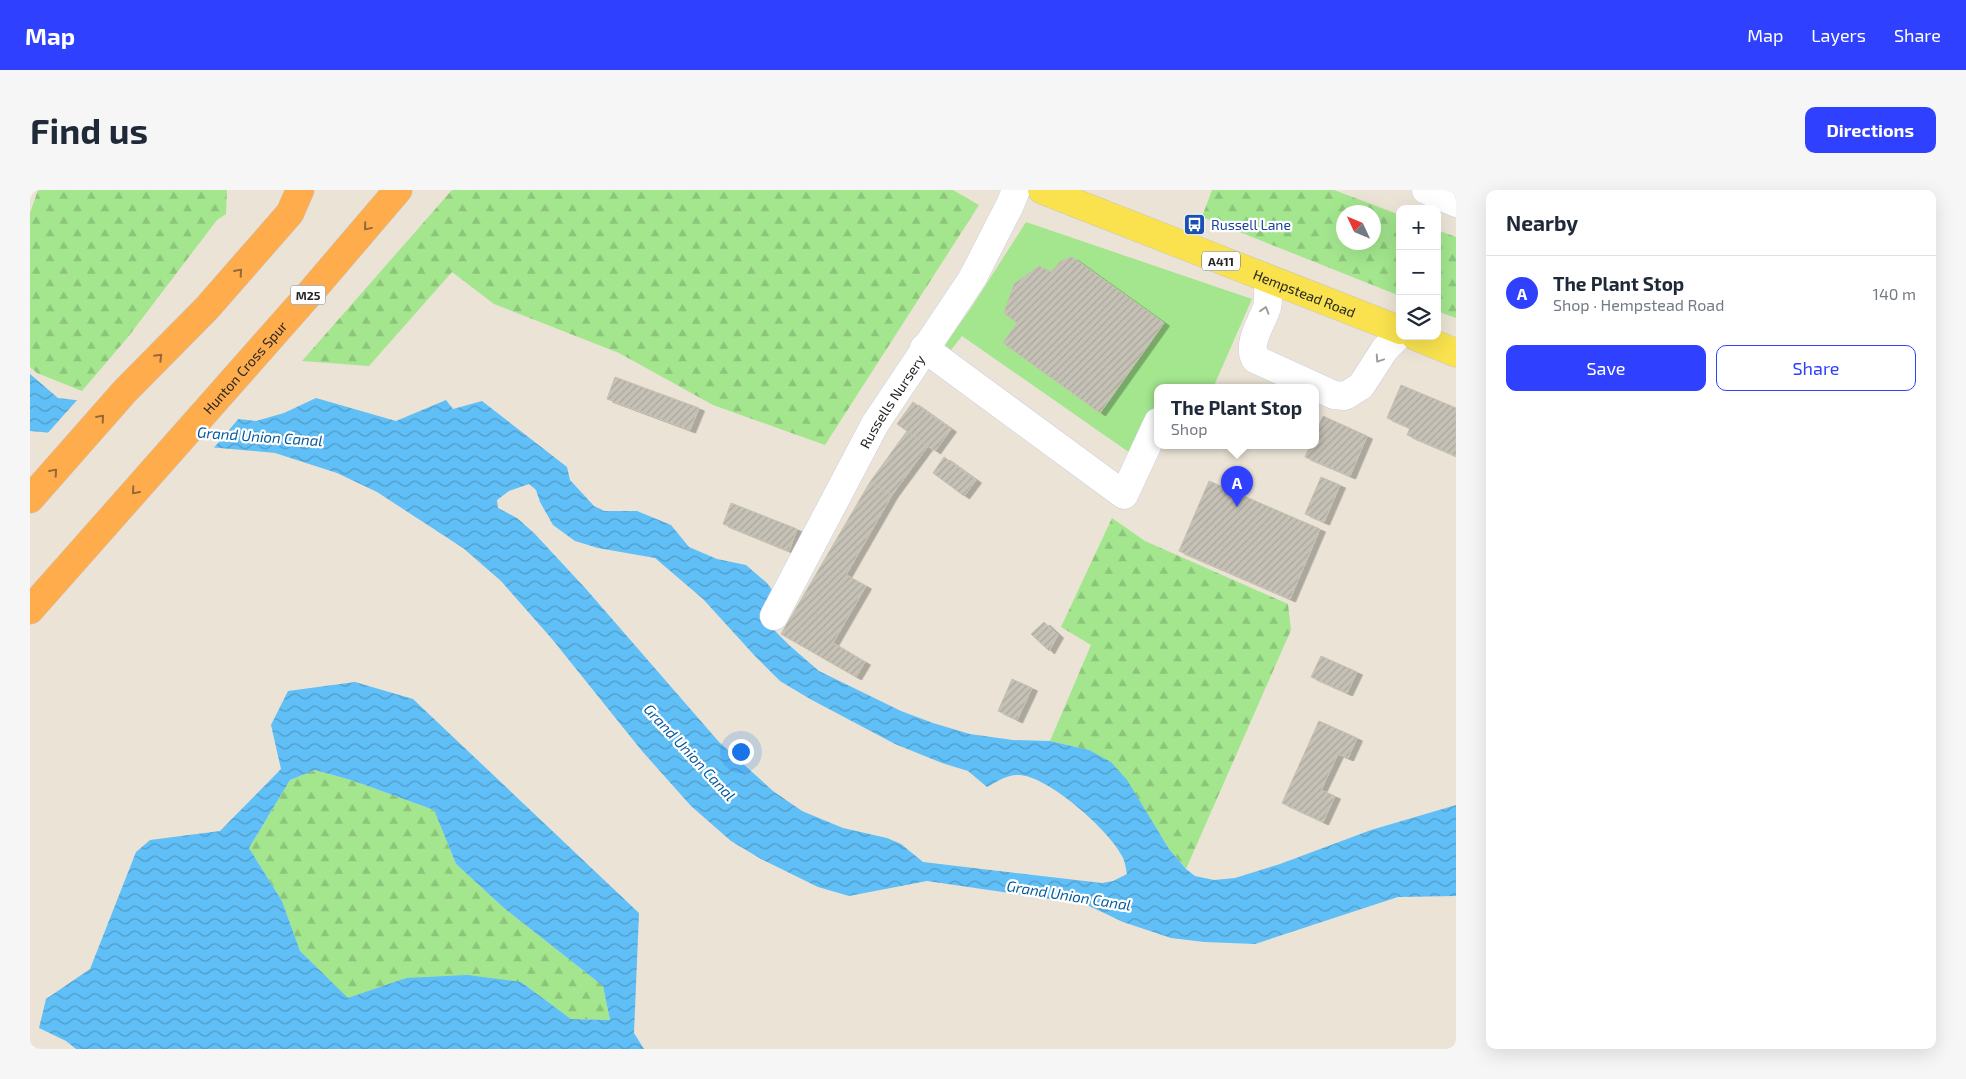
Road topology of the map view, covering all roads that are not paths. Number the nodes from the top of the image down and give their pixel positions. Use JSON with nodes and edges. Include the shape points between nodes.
{"nodes":[{"id":1,"x":300,"y":190,"type":"edge"},
{"id":2,"x":398,"y":190,"type":"edge"},
{"id":3,"x":1016,"y":190,"type":"edge"},
{"id":4,"x":1042,"y":190,"type":"edge"},
{"id":5,"x":1426,"y":190,"type":"edge"},
{"id":6,"x":1456,"y":203,"type":"edge"},
{"id":7,"x":1268,"y":280,"type":"junction"},
{"id":8,"x":1396,"y":328,"type":"edge"},
{"id":9,"x":1396,"y":338,"type":"edge"},
{"id":10,"x":1425,"y":340,"type":"edge"},
{"id":11,"x":924,"y":348,"type":"junction"},
{"id":12,"x":1456,"y":353,"type":"edge"},
{"id":13,"x":1310,"y":384,"type":"edge"},
{"id":14,"x":1319,"y":388,"type":"edge"},
{"id":15,"x":1154,"y":431,"type":"edge"},
{"id":16,"x":30,"y":499,"type":"edge"},
{"id":17,"x":30,"y":610,"type":"edge"},
{"id":18,"x":774,"y":616,"type":"dead end"}],
"edges":[{"from":16,"to":1,"type":"highway","one_way":true,"via":[[124,391],[207,308],[271,235],[290,213]]},
{"from":2,"to":17,"type":"highway","name":"Hunton Cross Spur","number":"M25","one_way":true},
{"from":3,"to":11,"type":"street","name":"Russells Nursery","via":[[972,280]]},
{"from":4,"to":7,"type":"main road","name":"Hempstead Road","number":"A411"},
{"from":5,"to":6,"type":"street"},
{"from":7,"to":8,"type":"main road","name":"Hempstead Road","number":"A411"},
{"from":13,"to":7,"type":"street","one_way":true,"via":[[1255,359],[1252,353],[1254,339],[1268,305]]},
{"from":9,"to":14,"type":"street","one_way":true,"via":[[1361,386],[1345,396]]},
{"from":10,"to":12,"type":"main road"},
{"from":11,"to":15,"type":"street","via":[[1124,495]]},
{"from":11,"to":18,"type":"street","name":"Russells Nursery","via":[[875,424]]}]}
